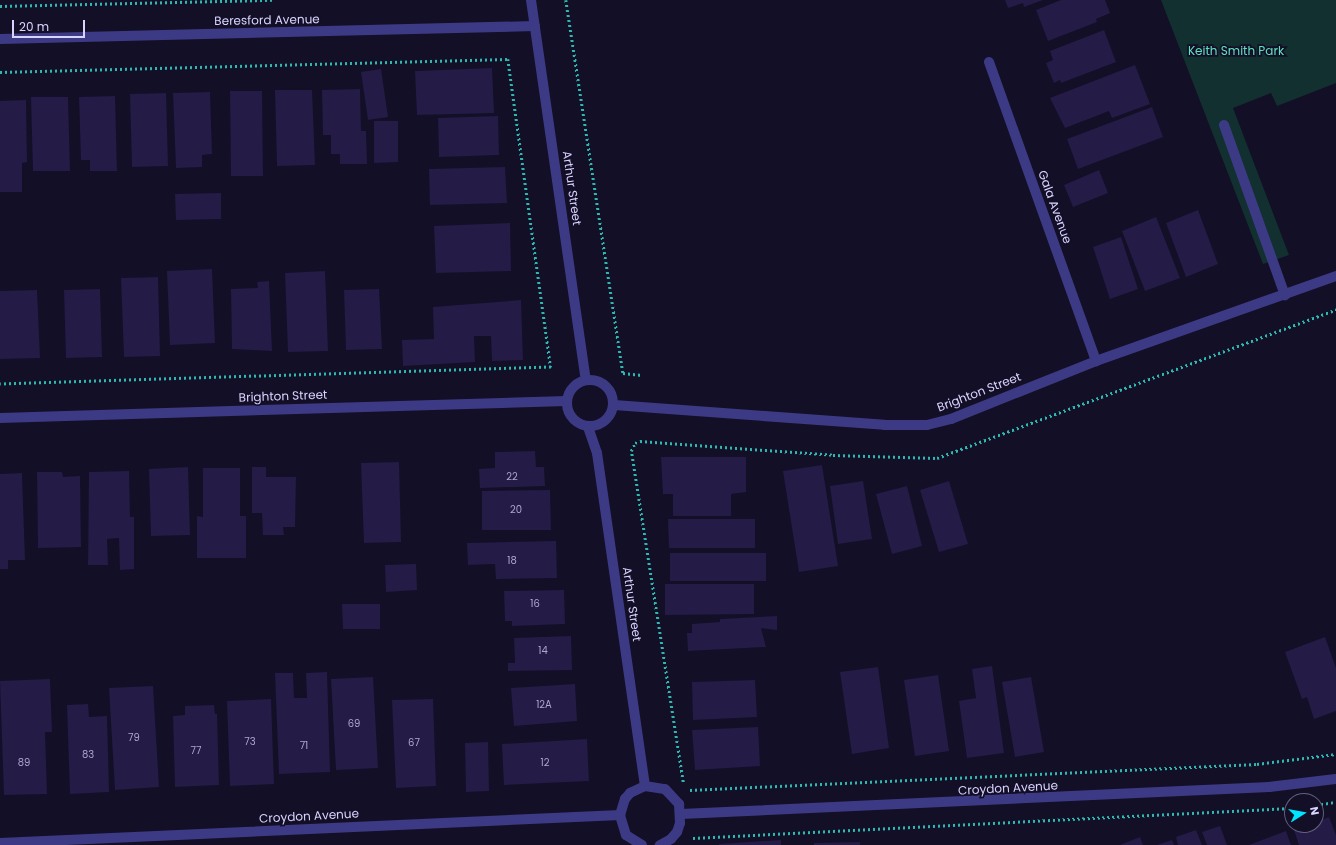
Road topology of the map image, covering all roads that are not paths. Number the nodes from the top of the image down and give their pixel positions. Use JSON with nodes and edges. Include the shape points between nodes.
{"nodes":[{"id":1,"x":531,"y":0,"type":"edge"},
{"id":2,"x":535,"y":26,"type":"junction"},
{"id":3,"x":0,"y":39,"type":"edge"},
{"id":4,"x":989,"y":62,"type":"dead end"},
{"id":5,"x":1224,"y":125,"type":"dead end"},
{"id":6,"x":1336,"y":276,"type":"edge"},
{"id":7,"x":1286,"y":295,"type":"junction"},
{"id":8,"x":1096,"y":361,"type":"junction"},
{"id":9,"x":586,"y":380,"type":"junction"},
{"id":10,"x":567,"y":401,"type":"junction"},
{"id":11,"x":614,"y":405,"type":"junction"},
{"id":12,"x":0,"y":418,"type":"edge"},
{"id":13,"x":588,"y":427,"type":"junction"},
{"id":14,"x":1336,"y":779,"type":"edge"},
{"id":15,"x":645,"y":786,"type":"junction"},
{"id":16,"x":681,"y":814,"type":"junction"},
{"id":17,"x":620,"y":815,"type":"junction"},
{"id":18,"x":0,"y":843,"type":"edge"},
{"id":19,"x":642,"y":845,"type":"edge"},
{"id":20,"x":660,"y":845,"type":"edge"}],
"edges":[{"from":1,"to":2,"type":"street","name":"Arthur Street"},
{"from":2,"to":3,"type":"street","name":"Beresford Avenue"},
{"from":2,"to":9,"type":"street","name":"Arthur Street"},
{"from":4,"to":8,"type":"street","name":"Gala Avenue"},
{"from":5,"to":7,"type":"street"},
{"from":6,"to":7,"type":"street","name":"Brighton Street"},
{"from":7,"to":8,"type":"street","name":"Brighton Street"},
{"from":8,"to":11,"type":"street","name":"Brighton Street","via":[[927,425],[884,425]]},
{"from":9,"to":10,"type":"street","via":[[573,387]]},
{"from":9,"to":11,"type":"street","via":[[605,385]]},
{"from":10,"to":12,"type":"street","name":"Brighton Street"},
{"from":10,"to":13,"type":"street","via":[[569,414],[574,421]]},
{"from":11,"to":13,"type":"street","via":[[608,419],[602,424]]},
{"from":13,"to":15,"type":"street","name":"Arthur Street","via":[[597,453]]},
{"from":14,"to":16,"type":"street","name":"Croydon Avenue","via":[[1254,788]]},
{"from":15,"to":16,"type":"street","via":[[665,789],[679,804]]},
{"from":15,"to":17,"type":"street","via":[[630,793],[623,803]]},
{"from":16,"to":20,"type":"street","via":[[677,832]]},
{"from":17,"to":18,"type":"street","name":"Croydon Avenue"},
{"from":17,"to":19,"type":"street","via":[[626,835]]}]}
